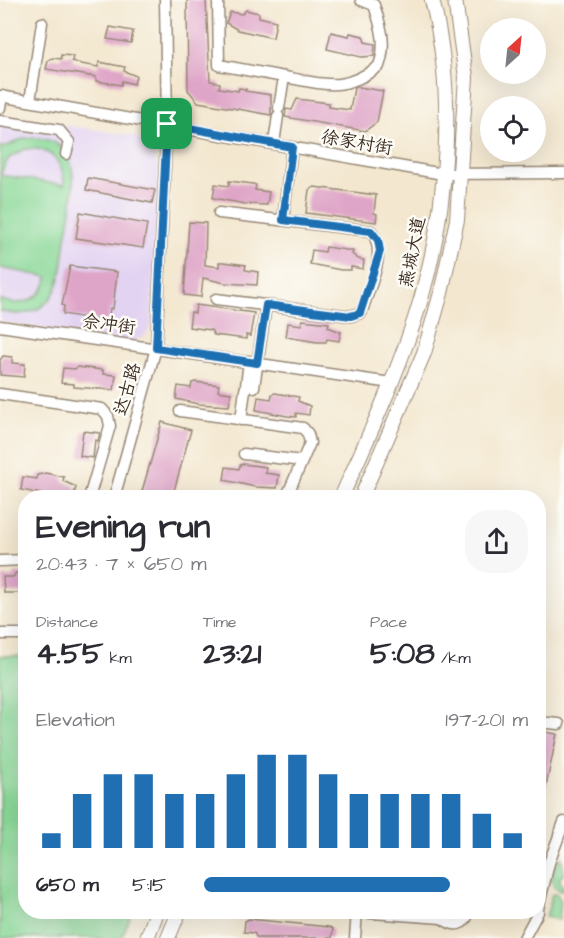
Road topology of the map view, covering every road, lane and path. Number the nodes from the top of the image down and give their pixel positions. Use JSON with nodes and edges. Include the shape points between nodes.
{"nodes":[{"id":1,"x":165,"y":0,"type":"edge"},
{"id":2,"x":218,"y":0,"type":"edge"},
{"id":3,"x":361,"y":0,"type":"edge"},
{"id":4,"x":432,"y":0,"type":"edge"},
{"id":5,"x":455,"y":0,"type":"edge"},
{"id":6,"x":42,"y":23,"type":"dead end"},
{"id":7,"x":284,"y":76,"type":"junction"},
{"id":8,"x":1,"y":96,"type":"edge"},
{"id":9,"x":30,"y":101,"type":"junction"},
{"id":10,"x":0,"y":108,"type":"edge"},
{"id":11,"x":0,"y":121,"type":"edge"},
{"id":12,"x":167,"y":124,"type":"junction"},
{"id":13,"x":274,"y":143,"type":"junction"},
{"id":14,"x":292,"y":147,"type":"junction"},
{"id":15,"x":66,"y":154,"type":"dead end"},
{"id":16,"x":564,"y":173,"type":"edge"},
{"id":17,"x":443,"y":174,"type":"junction"},
{"id":18,"x":460,"y":175,"type":"junction"},
{"id":19,"x":219,"y":213,"type":"dead end"},
{"id":20,"x":283,"y":220,"type":"junction"},
{"id":21,"x":216,"y":299,"type":"dead end"},
{"id":22,"x":266,"y":305,"type":"junction"},
{"id":23,"x":0,"y":326,"type":"edge"},
{"id":24,"x":156,"y":348,"type":"junction"},
{"id":25,"x":253,"y":362,"type":"junction"},
{"id":26,"x":391,"y":383,"type":"junction"},
{"id":27,"x":0,"y":394,"type":"edge"},
{"id":28,"x":180,"y":411,"type":"dead end"},
{"id":29,"x":241,"y":420,"type":"junction"},
{"id":30,"x":244,"y":454,"type":"dead end"},
{"id":31,"x":302,"y":461,"type":"junction"},
{"id":32,"x":91,"y":490,"type":"edge"},
{"id":33,"x":116,"y":490,"type":"edge"},
{"id":34,"x":289,"y":490,"type":"edge"},
{"id":35,"x":344,"y":490,"type":"edge"},
{"id":36,"x":365,"y":490,"type":"edge"},
{"id":37,"x":0,"y":561,"type":"edge"},
{"id":38,"x":18,"y":561,"type":"edge"},
{"id":39,"x":0,"y":634,"type":"edge"},
{"id":40,"x":18,"y":634,"type":"edge"},
{"id":41,"x":546,"y":723,"type":"edge"},
{"id":42,"x":558,"y":724,"type":"dead end"},
{"id":43,"x":564,"y":822,"type":"edge"},
{"id":44,"x":546,"y":876,"type":"edge"},
{"id":45,"x":154,"y":919,"type":"edge"},
{"id":46,"x":176,"y":919,"type":"edge"},
{"id":47,"x":356,"y":919,"type":"edge"},
{"id":48,"x":446,"y":919,"type":"edge"},
{"id":49,"x":467,"y":919,"type":"edge"},
{"id":50,"x":534,"y":919,"type":"edge"},
{"id":51,"x":147,"y":938,"type":"edge"},
{"id":52,"x":168,"y":938,"type":"edge"},
{"id":53,"x":355,"y":938,"type":"edge"},
{"id":54,"x":524,"y":938,"type":"edge"}],
"edges":[{"from":1,"to":12,"type":"street","name":"达古路"},
{"from":2,"to":7,"type":"street","via":[[219,65]]},
{"from":3,"to":7,"type":"street","via":[[374,5],[381,25],[384,42],[379,66],[337,86]]},
{"from":4,"to":17,"type":"main road","name":"燕城大道","via":[[441,37]]},
{"from":5,"to":18,"type":"main road","name":"燕城大道","via":[[466,77]]},
{"from":6,"to":9,"type":"street"},
{"from":7,"to":13,"type":"street"},
{"from":8,"to":9,"type":"street","name":"徐家村街"},
{"from":8,"to":10,"type":"street"},
{"from":9,"to":12,"type":"street","name":"徐家村街"},
{"from":11,"to":15,"type":"street","via":[[59,130],[69,142]]},
{"from":12,"to":13,"type":"street","name":"徐家村街"},
{"from":12,"to":24,"type":"street","name":"达古路"},
{"from":13,"to":14,"type":"street","name":"徐家村街"},
{"from":14,"to":17,"type":"street","name":"徐家村街"},
{"from":14,"to":20,"type":"street"},
{"from":16,"to":18,"type":"street","name":"徐家村街"},
{"from":17,"to":18,"type":"street","name":"徐家村街"},
{"from":17,"to":26,"type":"main road","name":"燕城大道","via":[[435,237],[421,298]]},
{"from":18,"to":36,"type":"main road","name":"燕城大道","via":[[454,230],[424,353]]},
{"from":19,"to":20,"type":"street"},
{"from":20,"to":22,"type":"street","via":[[371,231],[380,251],[360,313],[351,316]]},
{"from":21,"to":22,"type":"street"},
{"from":22,"to":25,"type":"street"},
{"from":23,"to":24,"type":"street","name":"佘冲街"},
{"from":24,"to":25,"type":"street","name":"佘冲街"},
{"from":24,"to":33,"type":"street","name":"达古路"},
{"from":25,"to":26,"type":"street","name":"佘冲街"},
{"from":25,"to":29,"type":"street"},
{"from":26,"to":35,"type":"main road","name":"燕城大道"},
{"from":27,"to":32,"type":"street","via":[[102,409],[110,426]]},
{"from":28,"to":29,"type":"street"},
{"from":29,"to":31,"type":"street","via":[[303,428],[310,443]]},
{"from":30,"to":31,"type":"street"},
{"from":31,"to":34,"type":"street"},
{"from":37,"to":38,"type":"street"},
{"from":39,"to":40,"type":"street"},
{"from":41,"to":42,"type":"street"},
{"from":43,"to":44,"type":"street"},
{"from":45,"to":51,"type":"main road"},
{"from":46,"to":52,"type":"main road"},
{"from":47,"to":53,"type":"street"},
{"from":48,"to":49,"type":"street","via":[[461,924]]},
{"from":50,"to":54,"type":"street"}]}
